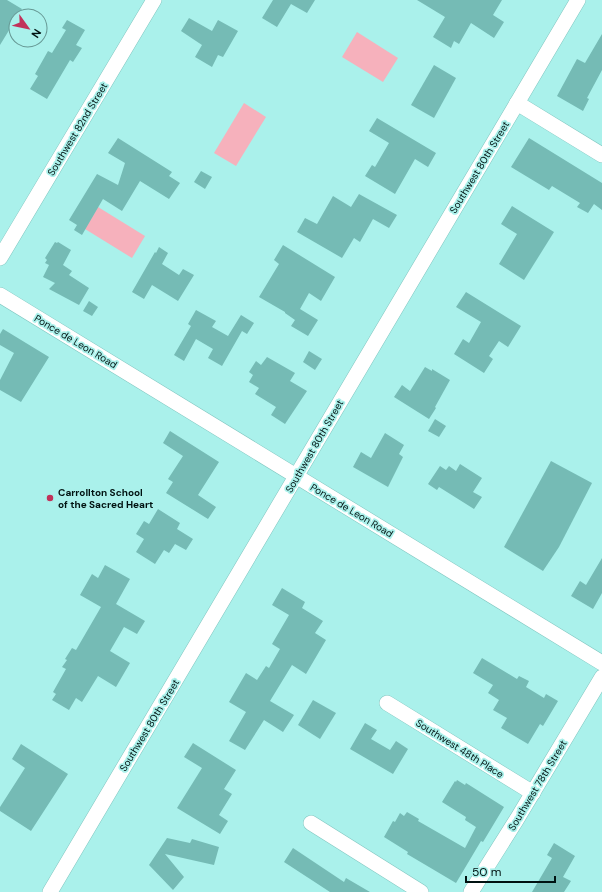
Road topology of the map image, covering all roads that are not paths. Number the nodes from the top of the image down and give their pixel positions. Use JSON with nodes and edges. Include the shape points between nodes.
{"nodes":[{"id":1,"x":154,"y":0,"type":"edge"},
{"id":2,"x":578,"y":0,"type":"edge"},
{"id":3,"x":517,"y":103,"type":"junction"},
{"id":4,"x":602,"y":155,"type":"edge"},
{"id":5,"x":0,"y":258,"type":"edge"},
{"id":6,"x":0,"y":295,"type":"edge"},
{"id":7,"x":296,"y":476,"type":"junction"},
{"id":8,"x":602,"y":663,"type":"edge"},
{"id":9,"x":602,"y":677,"type":"edge"},
{"id":10,"x":387,"y":703,"type":"dead end"},
{"id":11,"x":533,"y":793,"type":"junction"},
{"id":12,"x":311,"y":823,"type":"dead end"},
{"id":13,"x":50,"y":892,"type":"edge"},
{"id":14,"x":421,"y":892,"type":"edge"},
{"id":15,"x":471,"y":892,"type":"edge"}],
"edges":[{"from":1,"to":5,"type":"street","name":"Southwest 82nd Street"},
{"from":2,"to":3,"type":"street","name":"Southwest 80th Street"},
{"from":3,"to":4,"type":"street"},
{"from":3,"to":7,"type":"street","name":"Southwest 80th Street"},
{"from":6,"to":7,"type":"street","name":"Ponce de Leon Road"},
{"from":7,"to":8,"type":"street","name":"Ponce de Leon Road"},
{"from":7,"to":13,"type":"street","name":"Southwest 80th Street"},
{"from":9,"to":11,"type":"street","name":"Southwest 78th Street"},
{"from":10,"to":11,"type":"street","name":"Southwest 48th Place"},
{"from":11,"to":15,"type":"street","name":"Southwest 78th Street"},
{"from":12,"to":14,"type":"street"}]}
